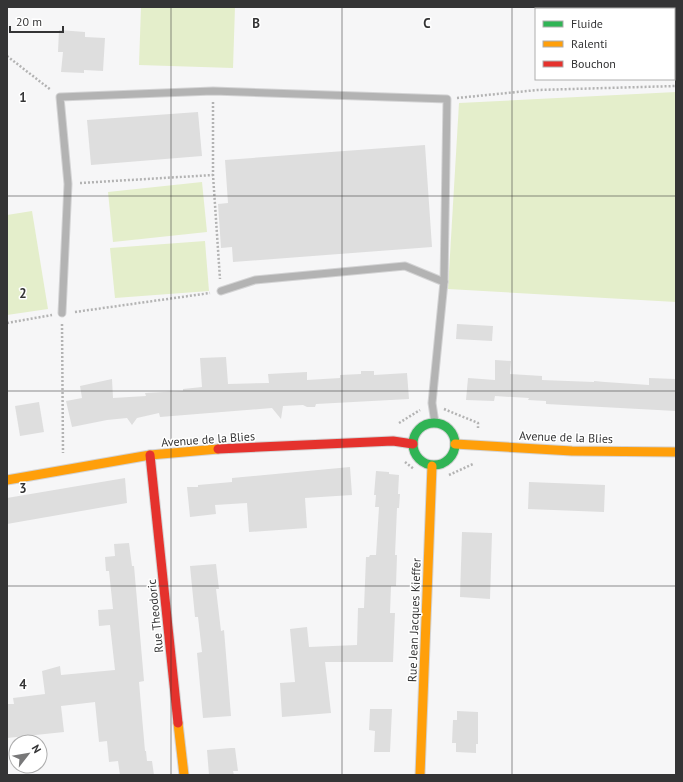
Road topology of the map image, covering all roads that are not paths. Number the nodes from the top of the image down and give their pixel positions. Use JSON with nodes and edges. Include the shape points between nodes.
{"nodes":[{"id":1,"x":444,"y":282,"type":"junction"},
{"id":2,"x":221,"y":291,"type":"road end"},
{"id":3,"x":62,"y":314,"type":"road end"},
{"id":4,"x":435,"y":423,"type":"junction"},
{"id":5,"x":413,"y":444,"type":"junction"},
{"id":6,"x":455,"y":444,"type":"junction"},
{"id":7,"x":676,"y":452,"type":"edge"},
{"id":8,"x":150,"y":455,"type":"junction"},
{"id":9,"x":432,"y":466,"type":"junction"},
{"id":10,"x":7,"y":480,"type":"edge"},
{"id":11,"x":184,"y":775,"type":"edge"},
{"id":12,"x":420,"y":775,"type":"edge"}],
"edges":[{"from":1,"to":2,"type":"lane","via":[[405,266],[255,280]]},
{"from":1,"to":3,"type":"lane","via":[[447,99],[213,92],[60,97],[68,184]]},
{"from":1,"to":4,"type":"lane","via":[[432,403]]},
{"from":4,"to":5,"type":"main road","via":[[422,427]]},
{"from":4,"to":6,"type":"main road","via":[[446,427]]},
{"from":5,"to":8,"type":"main road","name":"Avenue de la Blies","via":[[393,440]]},
{"from":5,"to":9,"type":"main road","via":[[420,461]]},
{"from":6,"to":7,"type":"main road","name":"Avenue de la Blies","via":[[572,451]]},
{"from":6,"to":9,"type":"main road","via":[[451,458]]},
{"from":8,"to":10,"type":"main road","name":"Avenue de la Blies"},
{"from":8,"to":11,"type":"main road","name":"Rue Theodoric"},
{"from":9,"to":12,"type":"main road","name":"Rue Jean Jacques Kieffer"}]}
